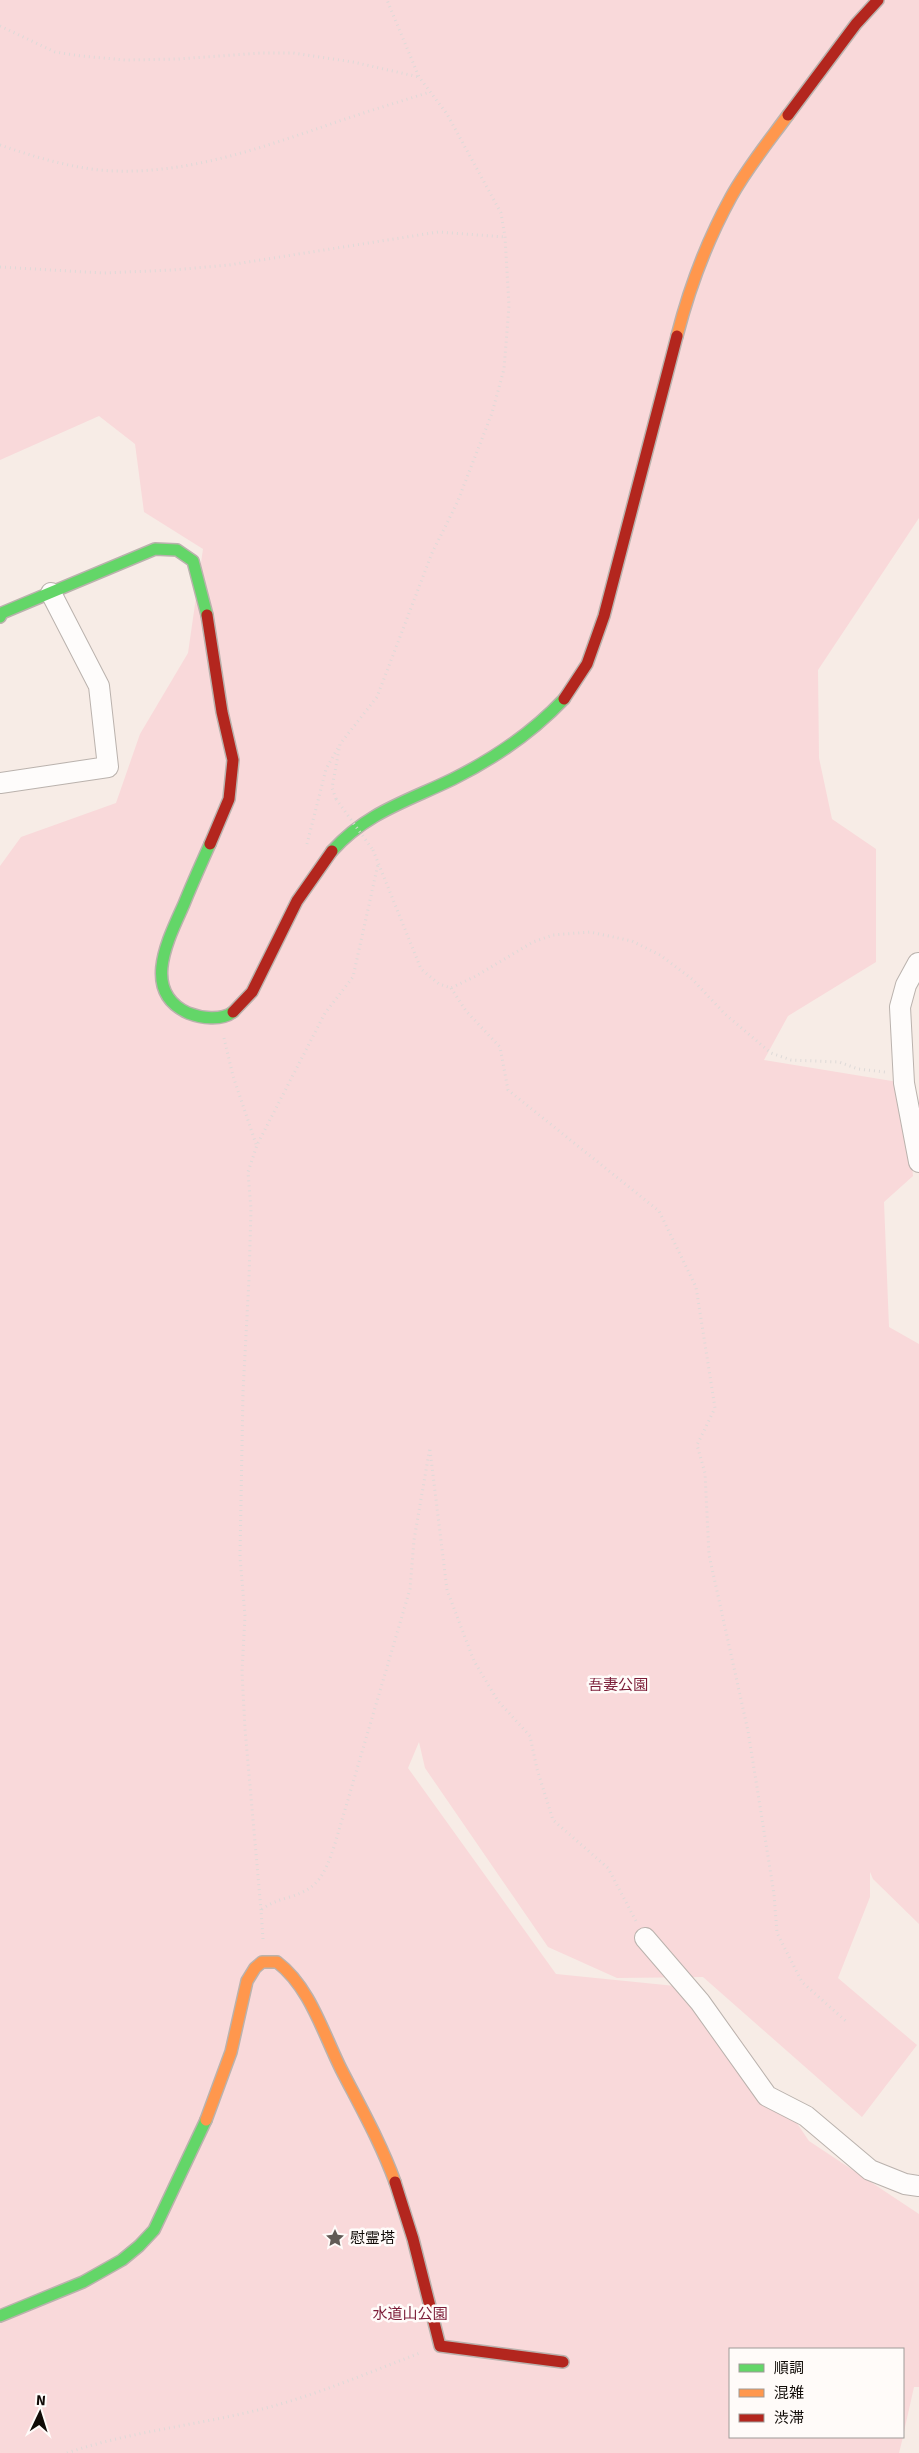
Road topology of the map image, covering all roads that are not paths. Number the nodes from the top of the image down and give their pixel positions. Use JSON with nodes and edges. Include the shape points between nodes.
{"nodes":[{"id":1,"x":878,"y":0,"type":"edge"},
{"id":2,"x":51,"y":593,"type":"junction"},
{"id":3,"x":0,"y":616,"type":"edge"},
{"id":4,"x":0,"y":783,"type":"edge"},
{"id":5,"x":918,"y":963,"type":"edge"},
{"id":6,"x":919,"y":1162,"type":"edge"},
{"id":7,"x":645,"y":1938,"type":"road end"},
{"id":8,"x":919,"y":2186,"type":"edge"},
{"id":9,"x":0,"y":2316,"type":"edge"},
{"id":10,"x":563,"y":2362,"type":"dead end"}],
"edges":[{"from":1,"to":2,"type":"street","via":[[856,24],[754,161],[731,197],[707,251],[684,310],[604,616],[579,679],[531,733],[475,767],[395,803],[348,834],[304,889],[257,985],[232,1014],[208,1017],[186,1012],[169,998],[163,988],[161,960],[230,799],[232,778],[233,760],[204,598],[194,562],[176,550],[155,549]]},
{"from":2,"to":3,"type":"street"},
{"from":2,"to":4,"type":"street","via":[[99,686],[108,767]]},
{"from":5,"to":6,"type":"street","via":[[906,985],[900,1007],[904,1075]]},
{"from":7,"to":8,"type":"street","via":[[700,2002],[768,2096],[806,2116],[870,2170]]},
{"from":9,"to":10,"type":"street","via":[[127,2258],[154,2230],[212,2108],[231,2052],[246,1981],[258,1964],[268,1959],[285,1968],[295,1981],[367,2116],[403,2207],[428,2312],[440,2346]]}]}
